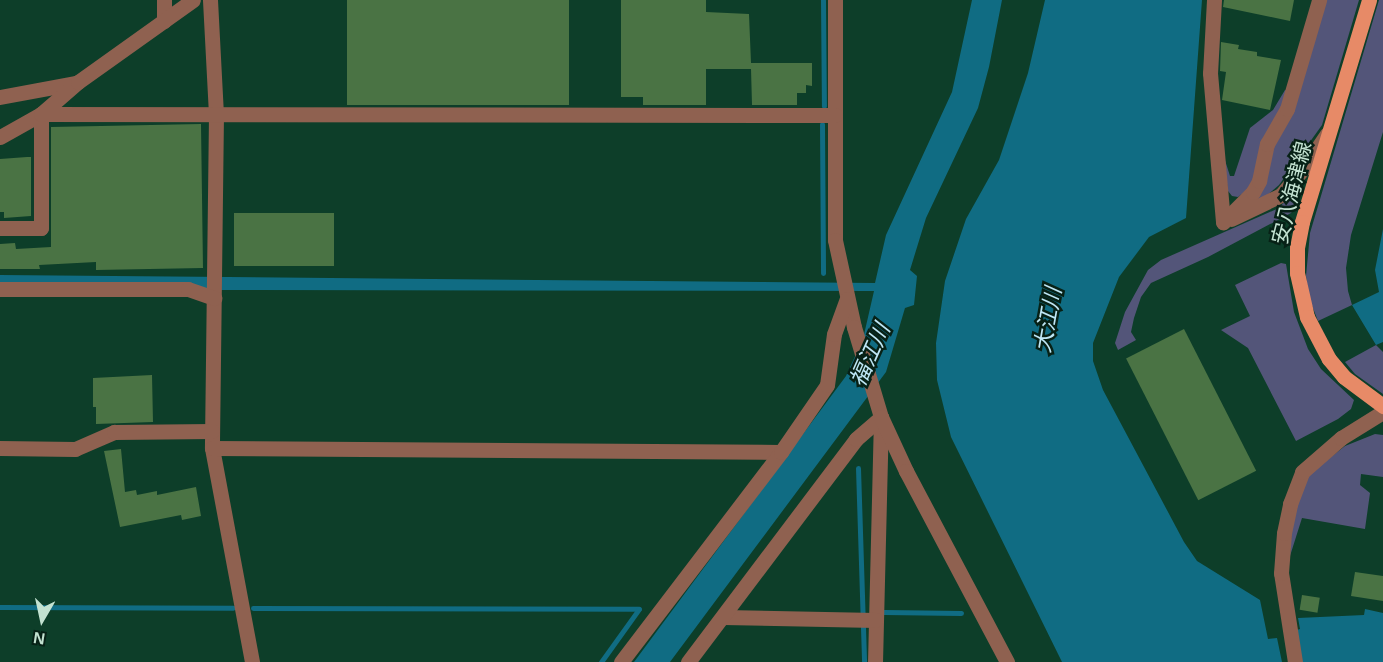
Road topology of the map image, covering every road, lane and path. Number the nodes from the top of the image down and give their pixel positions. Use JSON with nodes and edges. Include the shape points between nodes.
{"nodes":[{"id":1,"x":164,"y":0,"type":"edge"},
{"id":2,"x":193,"y":0,"type":"edge"},
{"id":3,"x":210,"y":0,"type":"edge"},
{"id":4,"x":835,"y":0,"type":"edge"},
{"id":5,"x":1214,"y":0,"type":"edge"},
{"id":6,"x":1319,"y":0,"type":"edge"},
{"id":7,"x":1369,"y":0,"type":"edge"},
{"id":8,"x":164,"y":21,"type":"junction"},
{"id":9,"x":78,"y":82,"type":"junction"},
{"id":10,"x":0,"y":97,"type":"edge"},
{"id":11,"x":41,"y":114,"type":"junction"},
{"id":12,"x":216,"y":114,"type":"junction"},
{"id":13,"x":835,"y":115,"type":"junction"},
{"id":14,"x":1331,"y":128,"type":"junction"},
{"id":15,"x":0,"y":137,"type":"edge"},
{"id":16,"x":1223,"y":222,"type":"junction"},
{"id":17,"x":0,"y":228,"type":"edge"},
{"id":18,"x":0,"y":289,"type":"edge"},
{"id":19,"x":214,"y":295,"type":"junction"},
{"id":20,"x":847,"y":297,"type":"junction"},
{"id":21,"x":1383,"y":406,"type":"edge"},
{"id":22,"x":880,"y":409,"type":"junction"},
{"id":23,"x":1383,"y":412,"type":"edge"},
{"id":24,"x":212,"y":431,"type":"junction"},
{"id":25,"x":0,"y":448,"type":"edge"},
{"id":26,"x":212,"y":448,"type":"junction"},
{"id":27,"x":781,"y":452,"type":"junction"},
{"id":28,"x":723,"y":616,"type":"junction"},
{"id":29,"x":868,"y":620,"type":"junction"},
{"id":30,"x":252,"y":662,"type":"edge"},
{"id":31,"x":621,"y":662,"type":"edge"},
{"id":32,"x":687,"y":662,"type":"edge"},
{"id":33,"x":875,"y":662,"type":"edge"},
{"id":34,"x":1007,"y":662,"type":"edge"},
{"id":35,"x":1295,"y":662,"type":"edge"}],
"edges":[{"from":1,"to":8,"type":"street"},
{"from":2,"to":8,"type":"street"},
{"from":3,"to":12,"type":"street"},
{"from":4,"to":13,"type":"street"},
{"from":5,"to":16,"type":"street","via":[[1210,73]]},
{"from":6,"to":16,"type":"street","via":[[1287,109],[1267,144],[1259,181]]},
{"from":7,"to":14,"type":"main road","name":"安八海津線"},
{"from":8,"to":9,"type":"street"},
{"from":9,"to":10,"type":"street"},
{"from":9,"to":11,"type":"street"},
{"from":11,"to":12,"type":"street"},
{"from":11,"to":15,"type":"street"},
{"from":11,"to":17,"type":"street","via":[[41,228]]},
{"from":12,"to":13,"type":"street"},
{"from":12,"to":19,"type":"street"},
{"from":13,"to":20,"type":"street","via":[[835,240]]},
{"from":14,"to":16,"type":"street","via":[[1281,195]]},
{"from":14,"to":21,"type":"main road","name":"安八海津線","via":[[1302,222],[1297,248],[1298,281],[1308,317],[1329,359],[1344,377]]},
{"from":18,"to":19,"type":"street","via":[[188,290]]},
{"from":19,"to":24,"type":"street"},
{"from":20,"to":22,"type":"street"},
{"from":20,"to":27,"type":"street","via":[[834,334],[827,385]]},
{"from":22,"to":28,"type":"street"},
{"from":22,"to":29,"type":"street"},
{"from":22,"to":34,"type":"street","via":[[906,471]]},
{"from":23,"to":35,"type":"street","via":[[1341,438],[1302,472],[1284,533],[1281,573]]},
{"from":24,"to":25,"type":"street","via":[[114,432],[75,449]]},
{"from":24,"to":26,"type":"street"},
{"from":26,"to":27,"type":"street"},
{"from":26,"to":30,"type":"street"},
{"from":27,"to":31,"type":"street"},
{"from":28,"to":29,"type":"street"},
{"from":28,"to":32,"type":"street"},
{"from":29,"to":33,"type":"street"}]}
